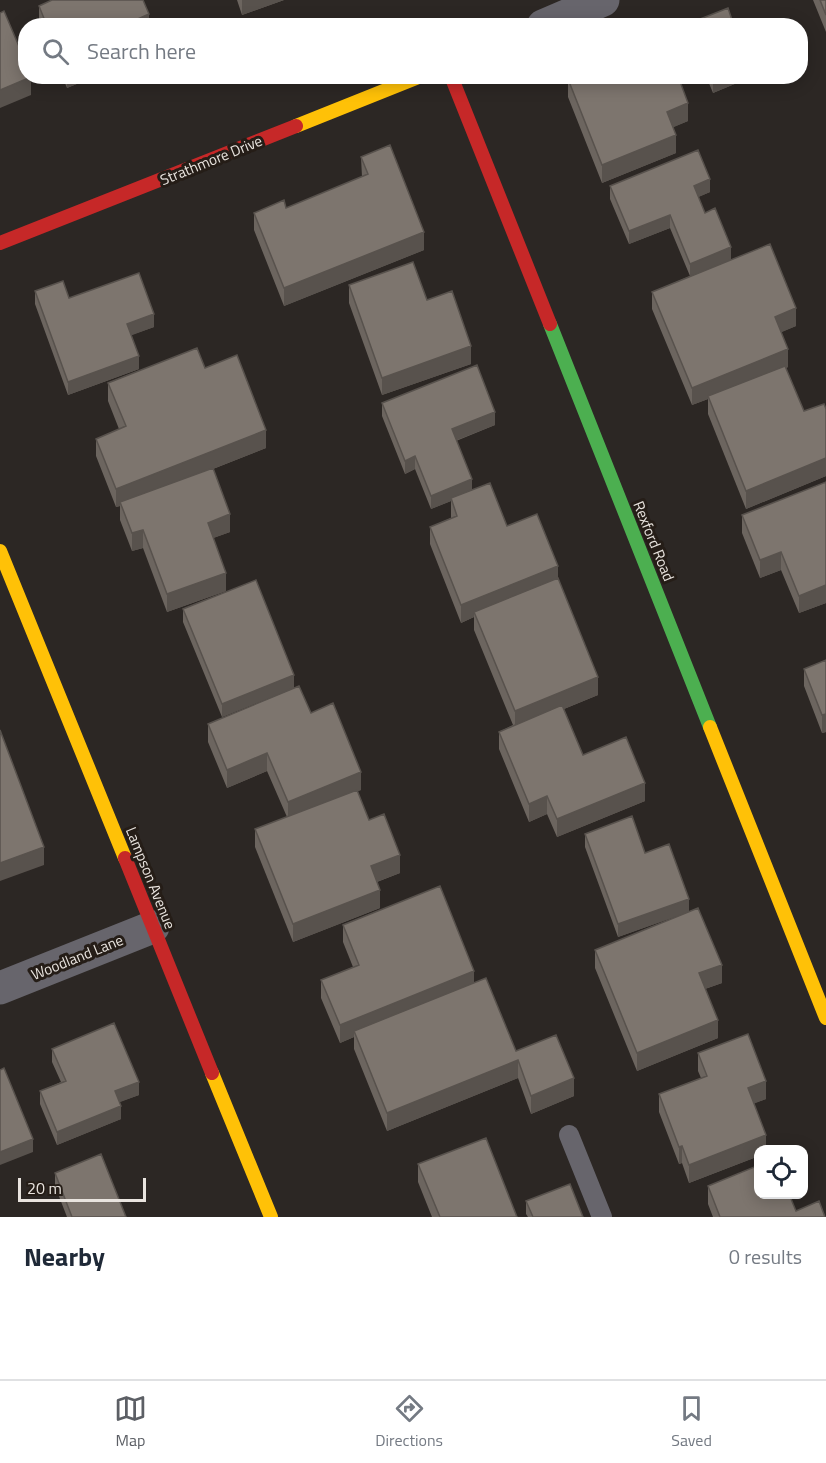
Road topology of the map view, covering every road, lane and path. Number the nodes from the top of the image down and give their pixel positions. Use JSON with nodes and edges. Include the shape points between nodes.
{"nodes":[{"id":1,"x":603,"y":0,"type":"edge"},
{"id":2,"x":561,"y":18,"type":"edge"},
{"id":3,"x":401,"y":84,"type":"edge"},
{"id":4,"x":454,"y":84,"type":"edge"},
{"id":5,"x":0,"y":243,"type":"edge"},
{"id":6,"x":0,"y":552,"type":"edge"},
{"id":7,"x":153,"y":927,"type":"junction"},
{"id":8,"x":0,"y":988,"type":"edge"},
{"id":9,"x":826,"y":1018,"type":"edge"},
{"id":10,"x":569,"y":1135,"type":"dead end"},
{"id":11,"x":271,"y":1217,"type":"edge"},
{"id":12,"x":602,"y":1217,"type":"edge"}],
"edges":[{"from":1,"to":2,"type":"street"},
{"from":3,"to":5,"type":"street","name":"Strathmore Drive"},
{"from":4,"to":9,"type":"street","name":"Rexford Road"},
{"from":6,"to":7,"type":"street","name":"Lampson Avenue"},
{"from":7,"to":8,"type":"street","name":"Woodland Lane"},
{"from":7,"to":11,"type":"street","name":"Lampson Avenue"},
{"from":10,"to":12,"type":"lane"}]}
